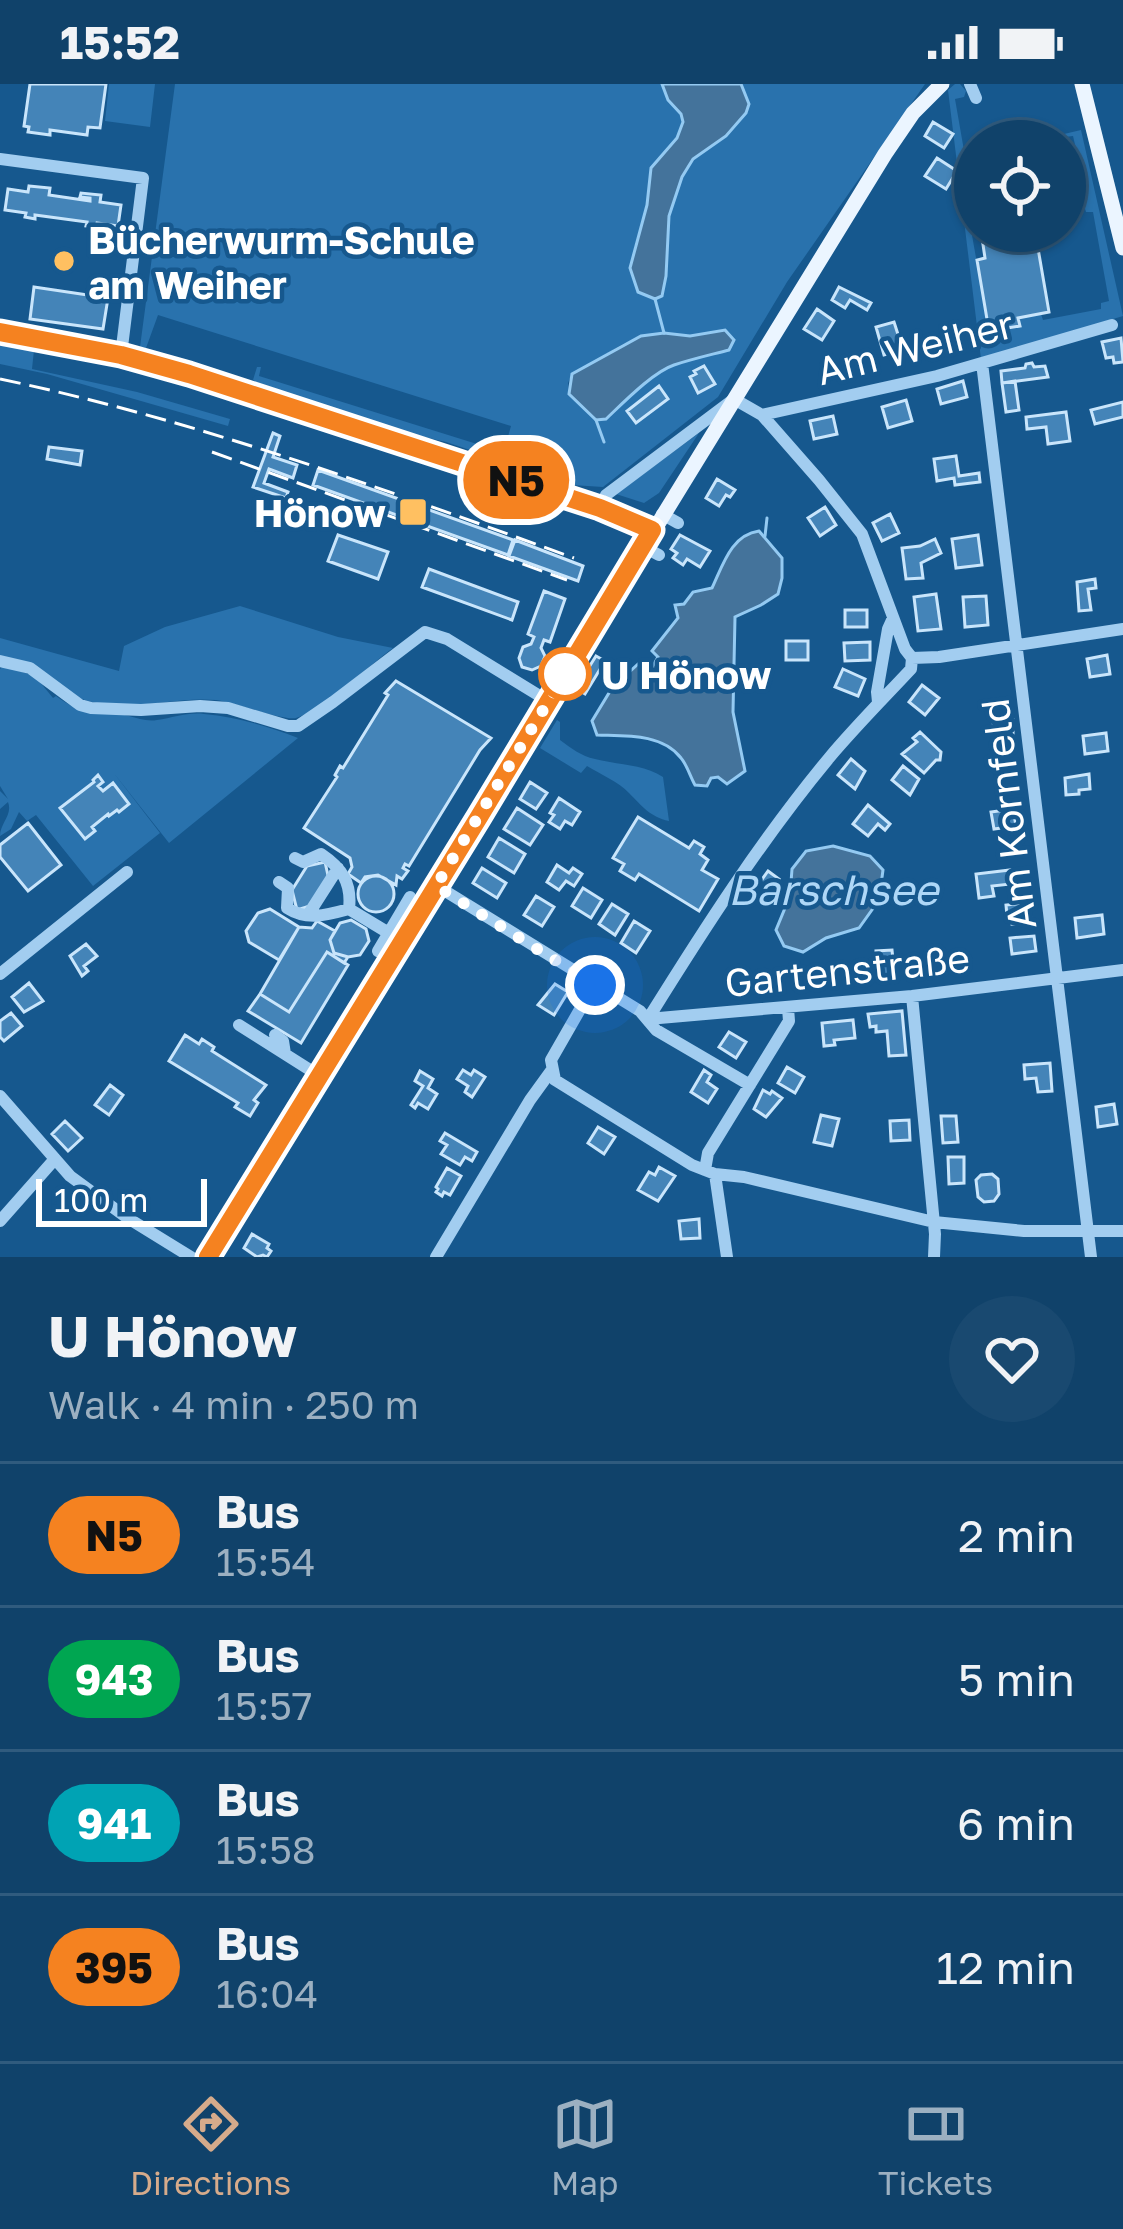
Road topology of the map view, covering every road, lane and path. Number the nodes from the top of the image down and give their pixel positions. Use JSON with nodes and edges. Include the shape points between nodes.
{"nodes":[{"id":1,"x":942,"y":84,"type":"edge"},
{"id":2,"x":1082,"y":84,"type":"edge"},
{"id":3,"x":0,"y":159,"type":"edge"},
{"id":4,"x":1123,"y":248,"type":"edge"},
{"id":5,"x":1112,"y":325,"type":"dead end"},
{"id":6,"x":0,"y":332,"type":"edge"},
{"id":7,"x":121,"y":355,"type":"junction"},
{"id":8,"x":982,"y":364,"type":"junction"},
{"id":9,"x":734,"y":400,"type":"junction"},
{"id":10,"x":762,"y":415,"type":"junction"},
{"id":11,"x":600,"y":508,"type":"junction"},
{"id":12,"x":662,"y":514,"type":"junction"},
{"id":13,"x":678,"y":523,"type":"dead end"},
{"id":14,"x":652,"y":530,"type":"junction"},
{"id":15,"x":642,"y":546,"type":"junction"},
{"id":16,"x":658,"y":555,"type":"dead end"},
{"id":17,"x":893,"y":618,"type":"junction"},
{"id":18,"x":1123,"y":629,"type":"edge"},
{"id":19,"x":1018,"y":645,"type":"junction"},
{"id":20,"x":912,"y":658,"type":"junction"},
{"id":21,"x":0,"y":662,"type":"edge"},
{"id":22,"x":548,"y":701,"type":"junction"},
{"id":23,"x":878,"y":702,"type":"junction"},
{"id":24,"x":338,"y":868,"type":"junction"},
{"id":25,"x":127,"y":872,"type":"dead end"},
{"id":26,"x":436,"y":886,"type":"junction"},
{"id":27,"x":410,"y":897,"type":"dead end"},
{"id":28,"x":349,"y":909,"type":"junction"},
{"id":29,"x":308,"y":915,"type":"junction"},
{"id":30,"x":395,"y":937,"type":"junction"},
{"id":31,"x":378,"y":951,"type":"dead end"},
{"id":32,"x":1123,"y":970,"type":"edge"},
{"id":33,"x":0,"y":974,"type":"edge"},
{"id":34,"x":1058,"y":978,"type":"junction"},
{"id":35,"x":595,"y":985,"type":"junction"},
{"id":36,"x":912,"y":996,"type":"junction"},
{"id":37,"x":788,"y":1008,"type":"junction"},
{"id":38,"x":648,"y":1019,"type":"junction"},
{"id":39,"x":239,"y":1024,"type":"dead end"},
{"id":40,"x":274,"y":1035,"type":"dead end"},
{"id":41,"x":285,"y":1054,"type":"junction"},
{"id":42,"x":551,"y":1071,"type":"junction"},
{"id":43,"x":319,"y":1075,"type":"junction"},
{"id":44,"x":750,"y":1085,"type":"junction"},
{"id":45,"x":0,"y":1096,"type":"edge"},
{"id":46,"x":54,"y":1160,"type":"junction"},
{"id":47,"x":710,"y":1172,"type":"junction"},
{"id":48,"x":0,"y":1221,"type":"edge"},
{"id":49,"x":934,"y":1222,"type":"junction"},
{"id":50,"x":1123,"y":1231,"type":"edge"},
{"id":51,"x":1088,"y":1232,"type":"junction"},
{"id":52,"x":191,"y":1257,"type":"edge"},
{"id":53,"x":208,"y":1257,"type":"edge"},
{"id":54,"x":436,"y":1257,"type":"edge"},
{"id":55,"x":727,"y":1257,"type":"edge"},
{"id":56,"x":934,"y":1257,"type":"edge"},
{"id":57,"x":1091,"y":1257,"type":"edge"}],
"edges":[{"from":1,"to":9,"type":"main road","via":[[894,140]]},
{"from":2,"to":4,"type":"main road"},
{"from":3,"to":7,"type":"street","via":[[143,178]]},
{"from":5,"to":8,"type":"street","name":"Am Weiher"},
{"from":6,"to":7,"type":"street"},
{"from":7,"to":11,"type":"street"},
{"from":8,"to":10,"type":"street","name":"Am Weiher"},
{"from":8,"to":19,"type":"street","name":"Am Kornfeld"},
{"from":9,"to":10,"type":"street"},
{"from":9,"to":11,"type":"street","via":[[606,495]]},
{"from":9,"to":12,"type":"main road"},
{"from":10,"to":17,"type":"street","via":[[855,523]]},
{"from":11,"to":14,"type":"street"},
{"from":12,"to":13,"type":"street"},
{"from":12,"to":14,"type":"main road"},
{"from":14,"to":15,"type":"main road"},
{"from":15,"to":16,"type":"street"},
{"from":15,"to":22,"type":"main road"},
{"from":17,"to":20,"type":"street"},
{"from":17,"to":23,"type":"street"},
{"from":18,"to":19,"type":"street"},
{"from":19,"to":20,"type":"street"},
{"from":19,"to":34,"type":"street","name":"Am Kornfeld"},
{"from":20,"to":23,"type":"street"},
{"from":21,"to":22,"type":"street","via":[[30,668],[91,708],[228,708],[298,726],[424,632]]},
{"from":22,"to":26,"type":"main road"},
{"from":23,"to":38,"type":"street","via":[[772,832]]},
{"from":24,"to":28,"type":"street","via":[[351,891]]},
{"from":24,"to":29,"type":"street"},
{"from":24,"to":29,"type":"street","via":[[321,854],[299,860],[283,885],[287,908]]},
{"from":25,"to":33,"type":"street"},
{"from":26,"to":30,"type":"main road"},
{"from":26,"to":35,"type":"street"},
{"from":27,"to":30,"type":"street"},
{"from":28,"to":29,"type":"street"},
{"from":28,"to":30,"type":"street"},
{"from":30,"to":31,"type":"street"},
{"from":30,"to":43,"type":"main road"},
{"from":32,"to":34,"type":"street","name":"Gartenstraße"},
{"from":34,"to":36,"type":"street","name":"Gartenstraße"},
{"from":34,"to":51,"type":"street","name":"Am Kornfeld"},
{"from":35,"to":38,"type":"street"},
{"from":35,"to":42,"type":"street"},
{"from":36,"to":37,"type":"street","name":"Gartenstraße"},
{"from":36,"to":49,"type":"street"},
{"from":37,"to":38,"type":"street","name":"Gartenstraße"},
{"from":37,"to":44,"type":"street","via":[[789,1021]]},
{"from":38,"to":44,"type":"street"},
{"from":39,"to":41,"type":"street"},
{"from":40,"to":41,"type":"street"},
{"from":41,"to":43,"type":"street"},
{"from":42,"to":47,"type":"street"},
{"from":42,"to":54,"type":"street"},
{"from":43,"to":53,"type":"main road"},
{"from":44,"to":47,"type":"street","via":[[708,1153]]},
{"from":45,"to":46,"type":"street"},
{"from":46,"to":48,"type":"street"},
{"from":46,"to":52,"type":"street"},
{"from":47,"to":49,"type":"street"},
{"from":47,"to":55,"type":"street"},
{"from":49,"to":51,"type":"street"},
{"from":49,"to":56,"type":"street"},
{"from":50,"to":51,"type":"street"},
{"from":51,"to":57,"type":"street","name":"Am Kornfeld"}]}
